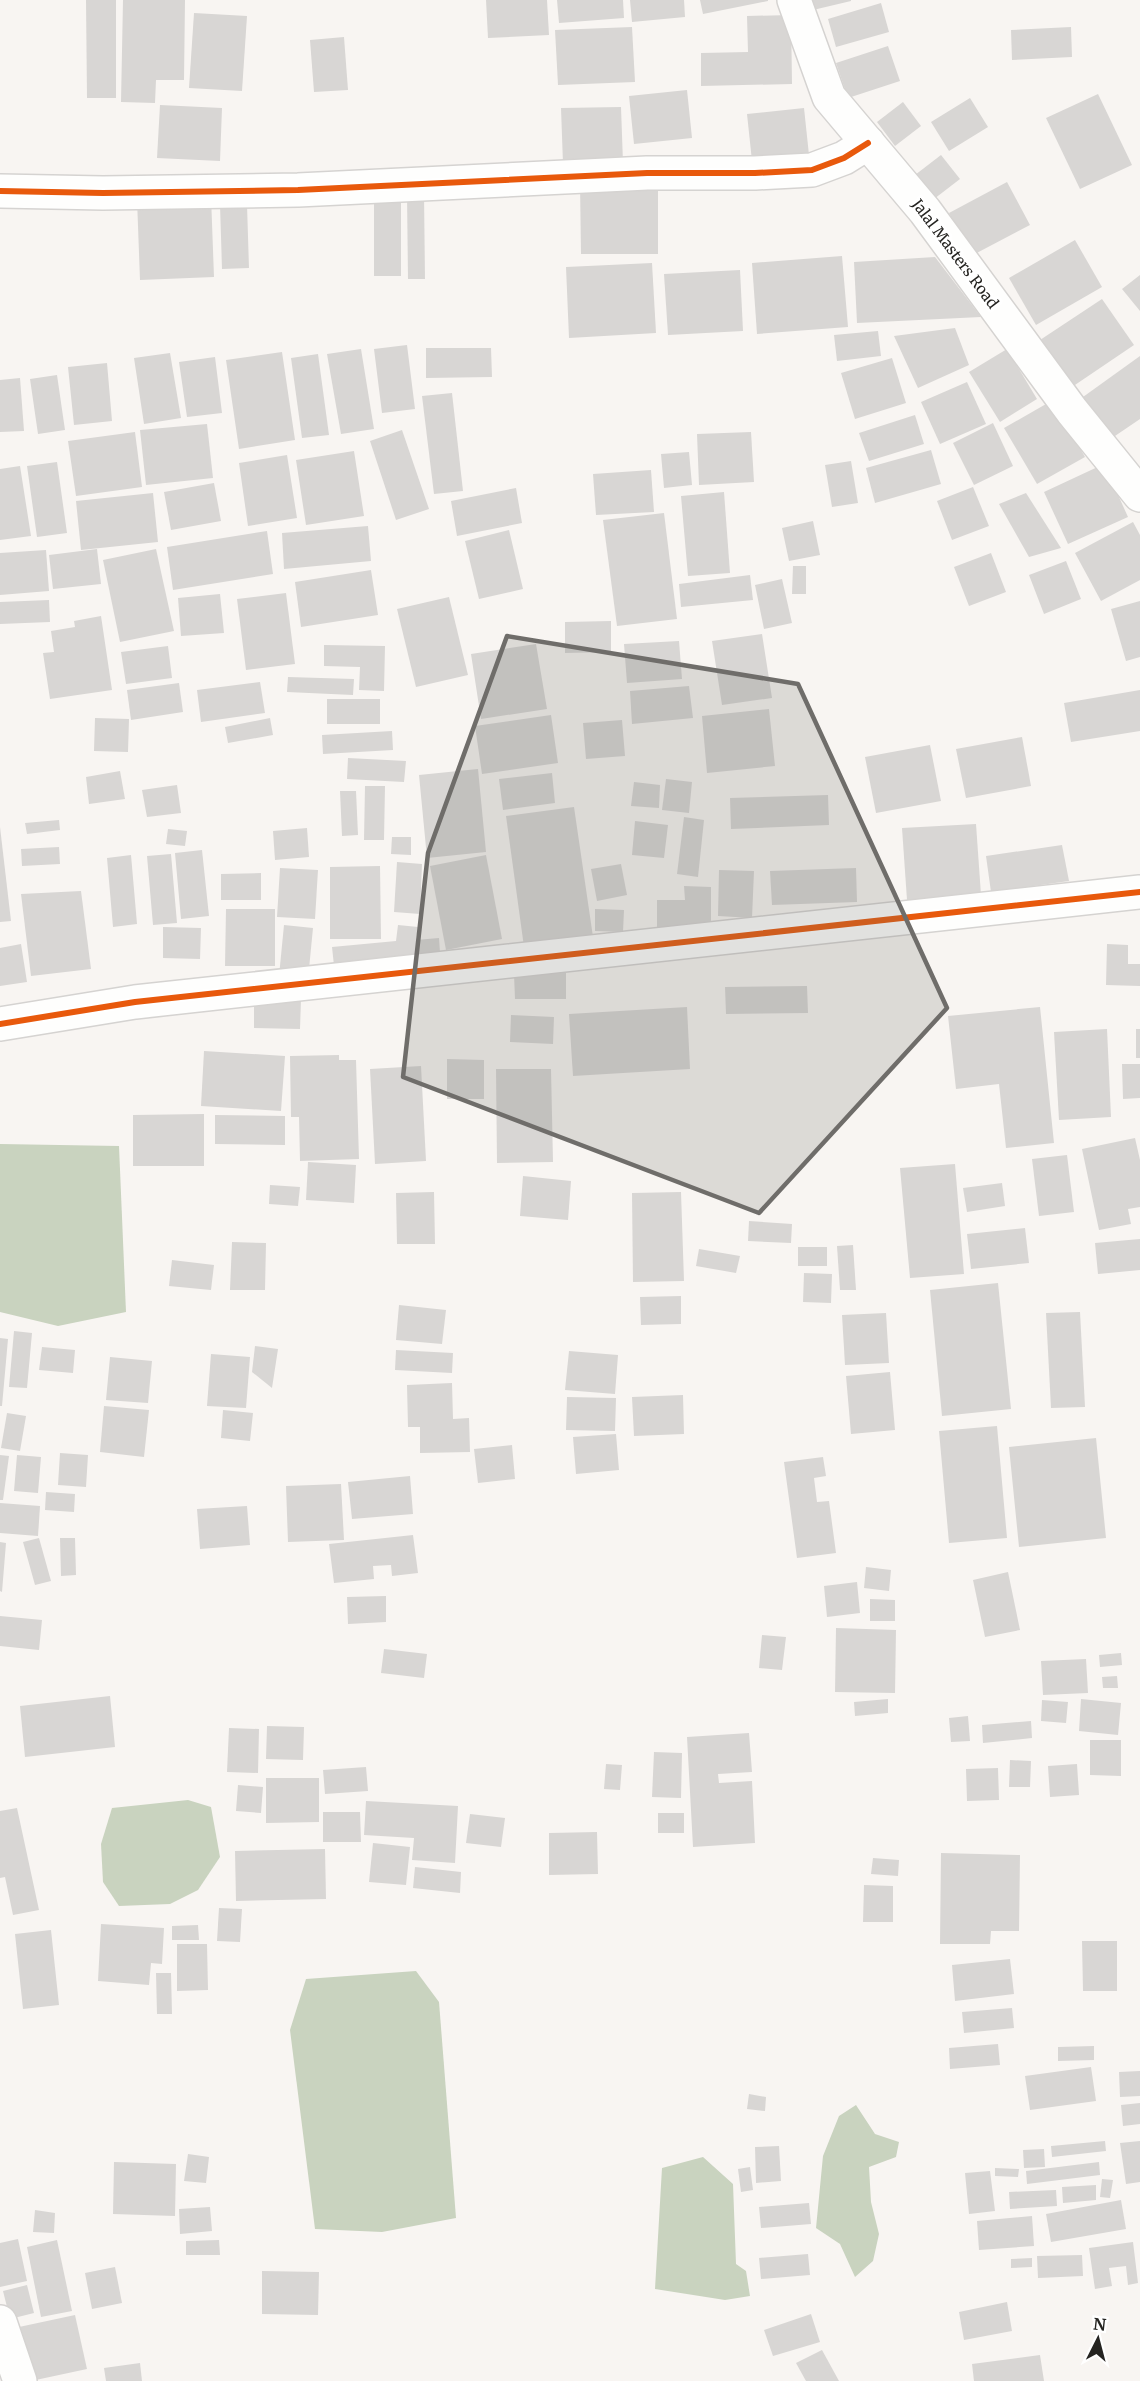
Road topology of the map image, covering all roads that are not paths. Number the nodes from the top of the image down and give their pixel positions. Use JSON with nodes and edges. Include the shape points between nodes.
{"nodes":[{"id":1,"x":794,"y":0,"type":"edge"},
{"id":2,"x":868,"y":143,"type":"junction"},
{"id":3,"x":0,"y":191,"type":"edge"},
{"id":4,"x":1140,"y":495,"type":"edge"},
{"id":5,"x":1140,"y":892,"type":"edge"},
{"id":6,"x":0,"y":1024,"type":"edge"},
{"id":7,"x":0,"y":2322,"type":"edge"},
{"id":8,"x":20,"y":2381,"type":"edge"}],
"edges":[{"from":1,"to":2,"type":"street","name":"Jalal Masters Road","via":[[829,97]]},
{"from":2,"to":3,"type":"street","via":[[844,158],[812,170],[647,173],[298,190]]},
{"from":2,"to":4,"type":"street","name":"Jalal Masters Road","via":[[925,211],[1072,411]]},
{"from":5,"to":6,"type":"street","via":[[135,1002]]},
{"from":7,"to":8,"type":"street"}]}
